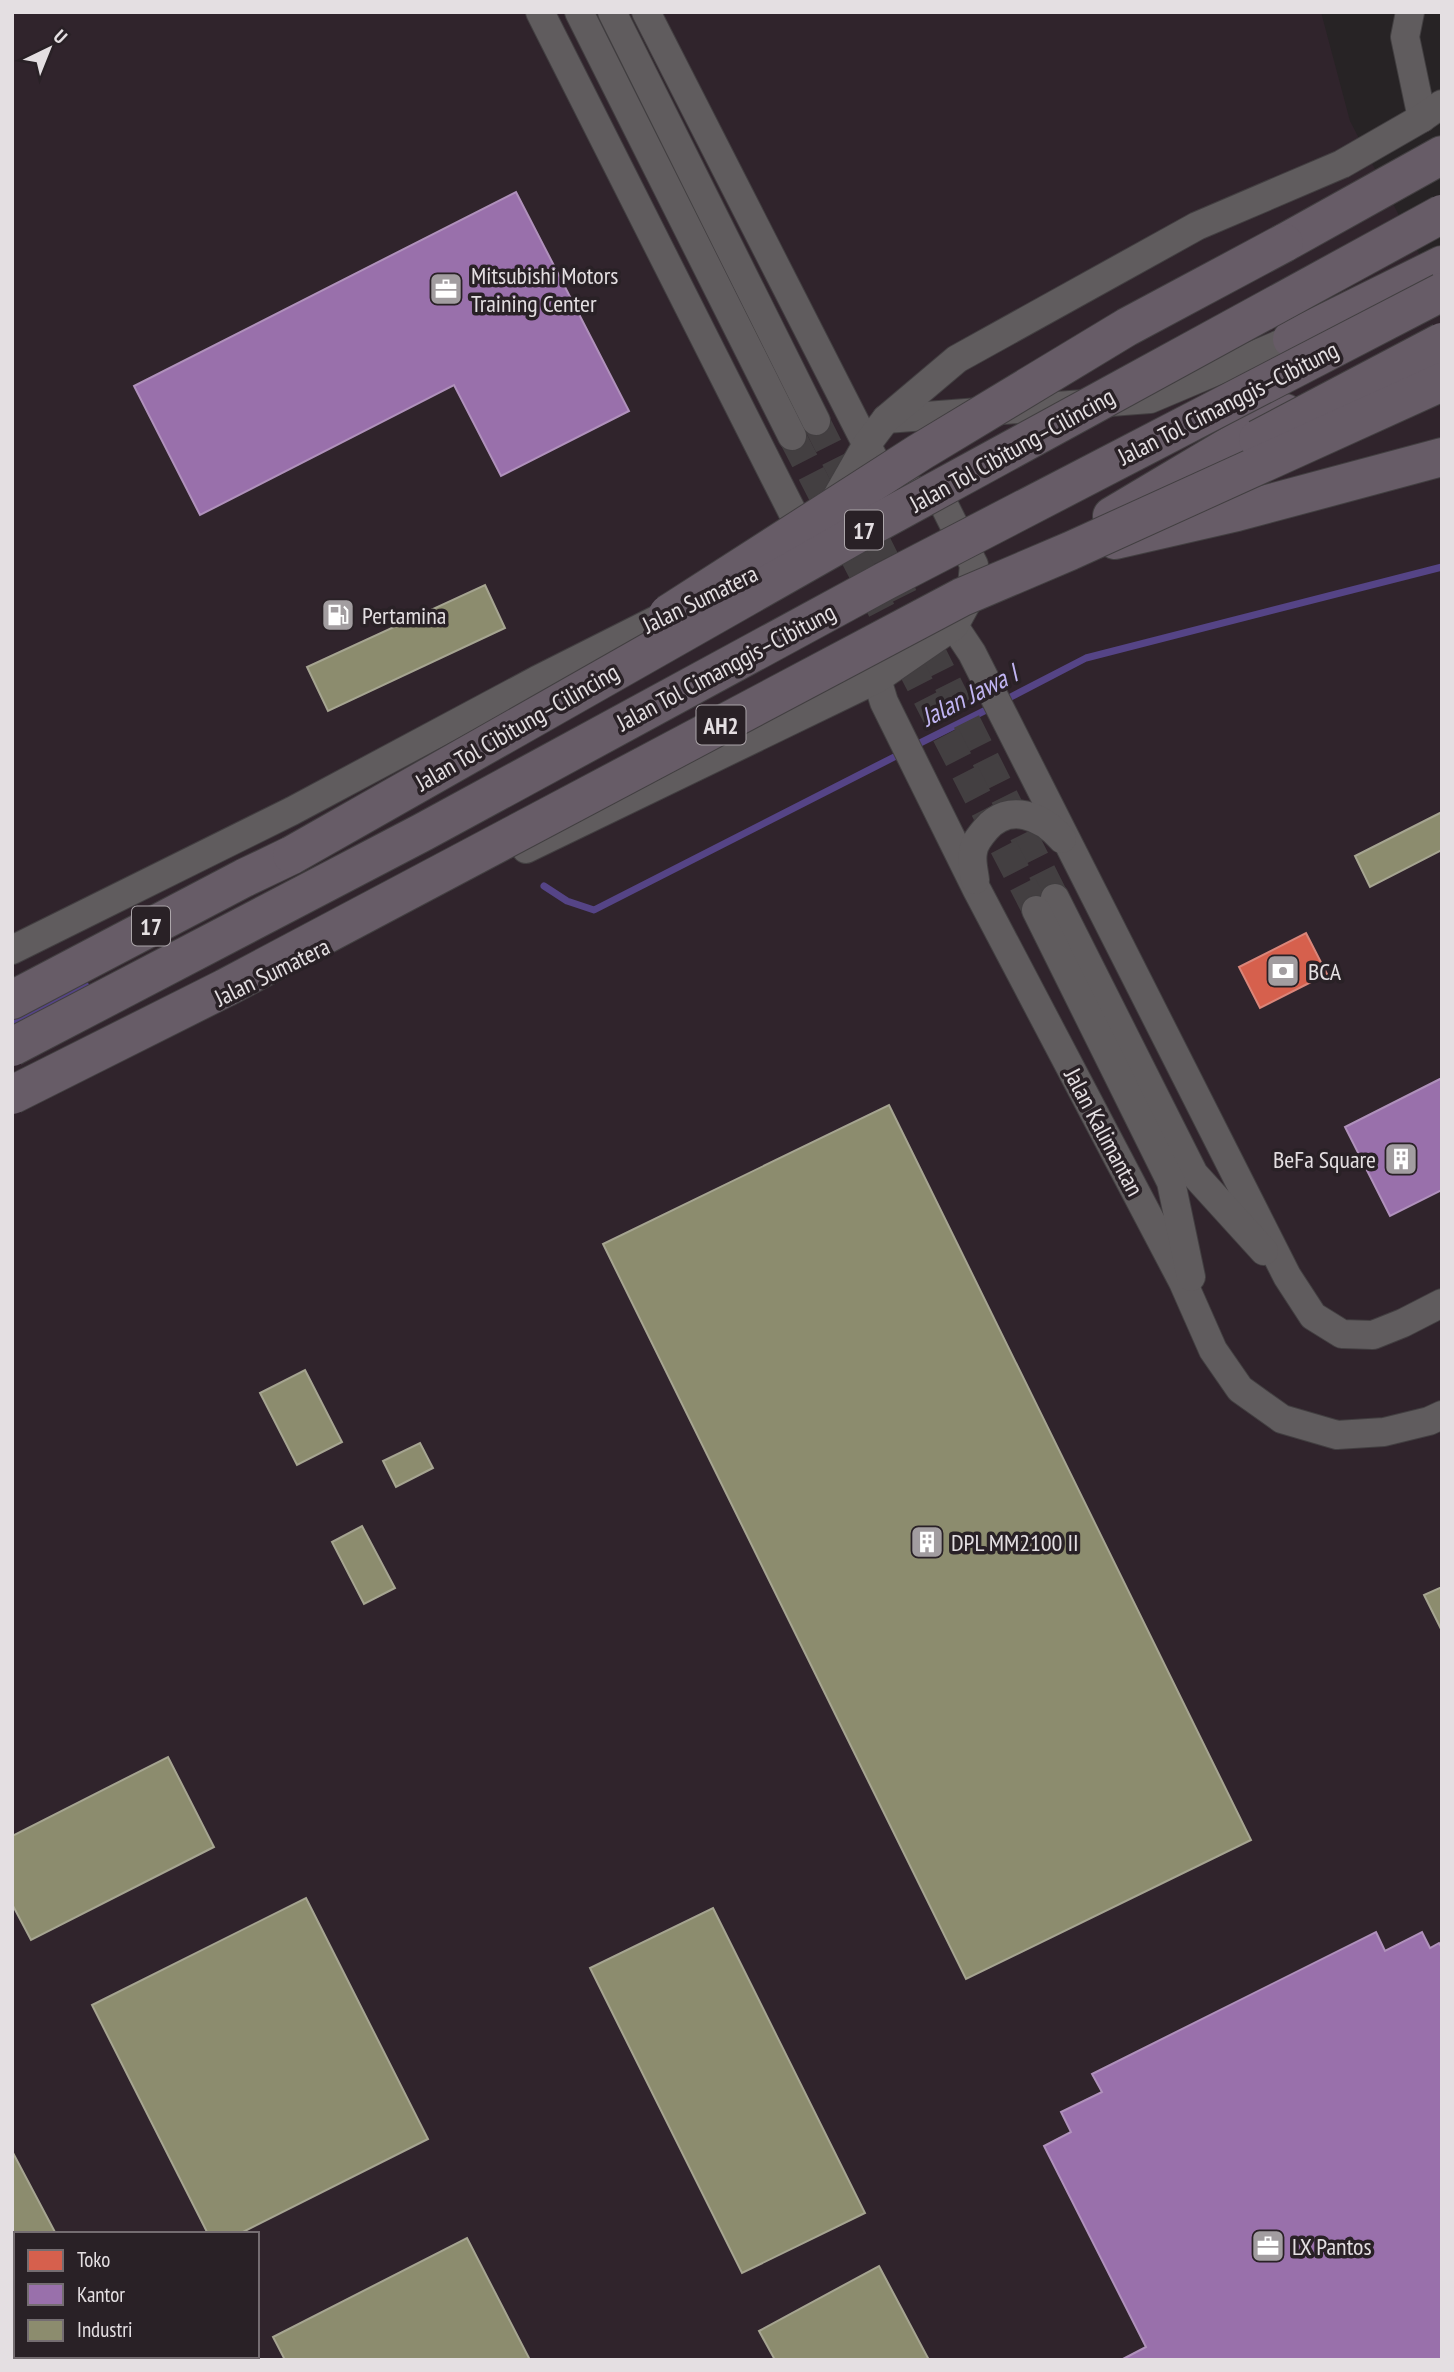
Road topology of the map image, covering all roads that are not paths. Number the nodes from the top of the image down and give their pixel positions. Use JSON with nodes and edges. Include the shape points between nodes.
{"nodes":[{"id":1,"x":540,"y":12,"type":"edge"},
{"id":2,"x":579,"y":12,"type":"edge"},
{"id":3,"x":612,"y":12,"type":"edge"},
{"id":4,"x":646,"y":12,"type":"edge"},
{"id":5,"x":1410,"y":12,"type":"edge"},
{"id":6,"x":1432,"y":111,"type":"edge"},
{"id":7,"x":1442,"y":155,"type":"edge"},
{"id":8,"x":1442,"y":215,"type":"edge"},
{"id":9,"x":1442,"y":265,"type":"edge"},
{"id":10,"x":1442,"y":292,"type":"edge"},
{"id":11,"x":1442,"y":324,"type":"edge"},
{"id":12,"x":1292,"y":339,"type":"joint"},
{"id":13,"x":1442,"y":342,"type":"edge"},
{"id":14,"x":1442,"y":382,"type":"edge"},
{"id":15,"x":886,"y":419,"type":"junction"},
{"id":16,"x":816,"y":421,"type":"tunnel mouth"},
{"id":17,"x":792,"y":436,"type":"tunnel mouth"},
{"id":18,"x":867,"y":444,"type":"junction"},
{"id":19,"x":1442,"y":457,"type":"edge"},
{"id":20,"x":908,"y":496,"type":"junction"},
{"id":21,"x":1112,"y":516,"type":"joint"},
{"id":22,"x":809,"y":545,"type":"junction"},
{"id":23,"x":972,"y":599,"type":"junction"},
{"id":24,"x":877,"y":679,"type":"junction"},
{"id":25,"x":1070,"y":848,"type":"junction"},
{"id":26,"x":292,"y":855,"type":"junction"},
{"id":27,"x":977,"y":890,"type":"junction"},
{"id":28,"x":12,"y":950,"type":"edge"},
{"id":29,"x":12,"y":1000,"type":"edge"},
{"id":30,"x":12,"y":1047,"type":"edge"},
{"id":31,"x":12,"y":1094,"type":"edge"},
{"id":32,"x":12,"y":1103,"type":"edge"},
{"id":33,"x":1287,"y":1276,"type":"junction"},
{"id":34,"x":1442,"y":1303,"type":"edge"},
{"id":35,"x":1200,"y":1321,"type":"junction"},
{"id":36,"x":1442,"y":1415,"type":"edge"}],
"edges":[{"from":1,"to":22,"type":"street"},
{"from":2,"to":17,"type":"street"},
{"from":3,"to":16,"type":"street"},
{"from":4,"to":18,"type":"street"},
{"from":5,"to":6,"type":"street","via":[[1405,37]]},
{"from":6,"to":15,"type":"street","via":[[1342,164],[1197,226],[957,359]]},
{"from":7,"to":26,"type":"highway","bridge":true,"via":[[1127,327],[920,452]]},
{"from":8,"to":26,"type":"highway","name":"Jalan Tol Cibitung–Cilincing","number":"17","bridge":true,"via":[[852,537]]},
{"from":9,"to":12,"type":"highway"},
{"from":10,"to":30,"type":"highway","name":"Jalan Tol Cimanggis–Cibitung","number":"17","bridge":true,"via":[[885,581],[423,832]]},
{"from":11,"to":21,"type":"highway"},
{"from":12,"to":15,"type":"street","via":[[1150,399]]},
{"from":13,"to":23,"type":"highway","bridge":true},
{"from":14,"to":23,"type":"highway","number":"AH2","bridge":true},
{"from":15,"to":18,"type":"street"},
{"from":18,"to":20,"type":"street"},
{"from":18,"to":22,"type":"street"},
{"from":19,"to":23,"type":"highway","via":[[1053,557]]},
{"from":20,"to":22,"type":"street","name":"Jalan Sumatera"},
{"from":20,"to":23,"type":"street","via":[[943,503],[974,565]]},
{"from":21,"to":23,"type":"street","name":"Jalan Sumatera"},
{"from":22,"to":28,"type":"street","name":"Jalan Sumatera"},
{"from":23,"to":24,"type":"street","name":"Jalan Sumatera"},
{"from":23,"to":25,"type":"street","via":[[984,678]]},
{"from":23,"to":31,"type":"highway","number":"AH2","bridge":true},
{"from":24,"to":27,"type":"street","name":"Jalan Kalimantan","via":[[884,702]]},
{"from":24,"to":32,"type":"street","name":"Jalan Sumatera"},
{"from":25,"to":27,"type":"street","via":[[1041,820],[1027,814],[1003,816],[992,821],[973,849]]},
{"from":25,"to":33,"type":"street"},
{"from":26,"to":29,"type":"highway","number":"17"},
{"from":27,"to":35,"type":"street","name":"Jalan Kalimantan"},
{"from":33,"to":34,"type":"street","via":[[1312,1316],[1342,1334],[1373,1335]]},
{"from":33,"to":35,"type":"street","via":[[1194,1174],[1046,904],[1171,1182]]},
{"from":35,"to":36,"type":"street","name":"Jalan Kalimantan","via":[[1240,1390],[1282,1419],[1337,1435],[1384,1432]]}]}
